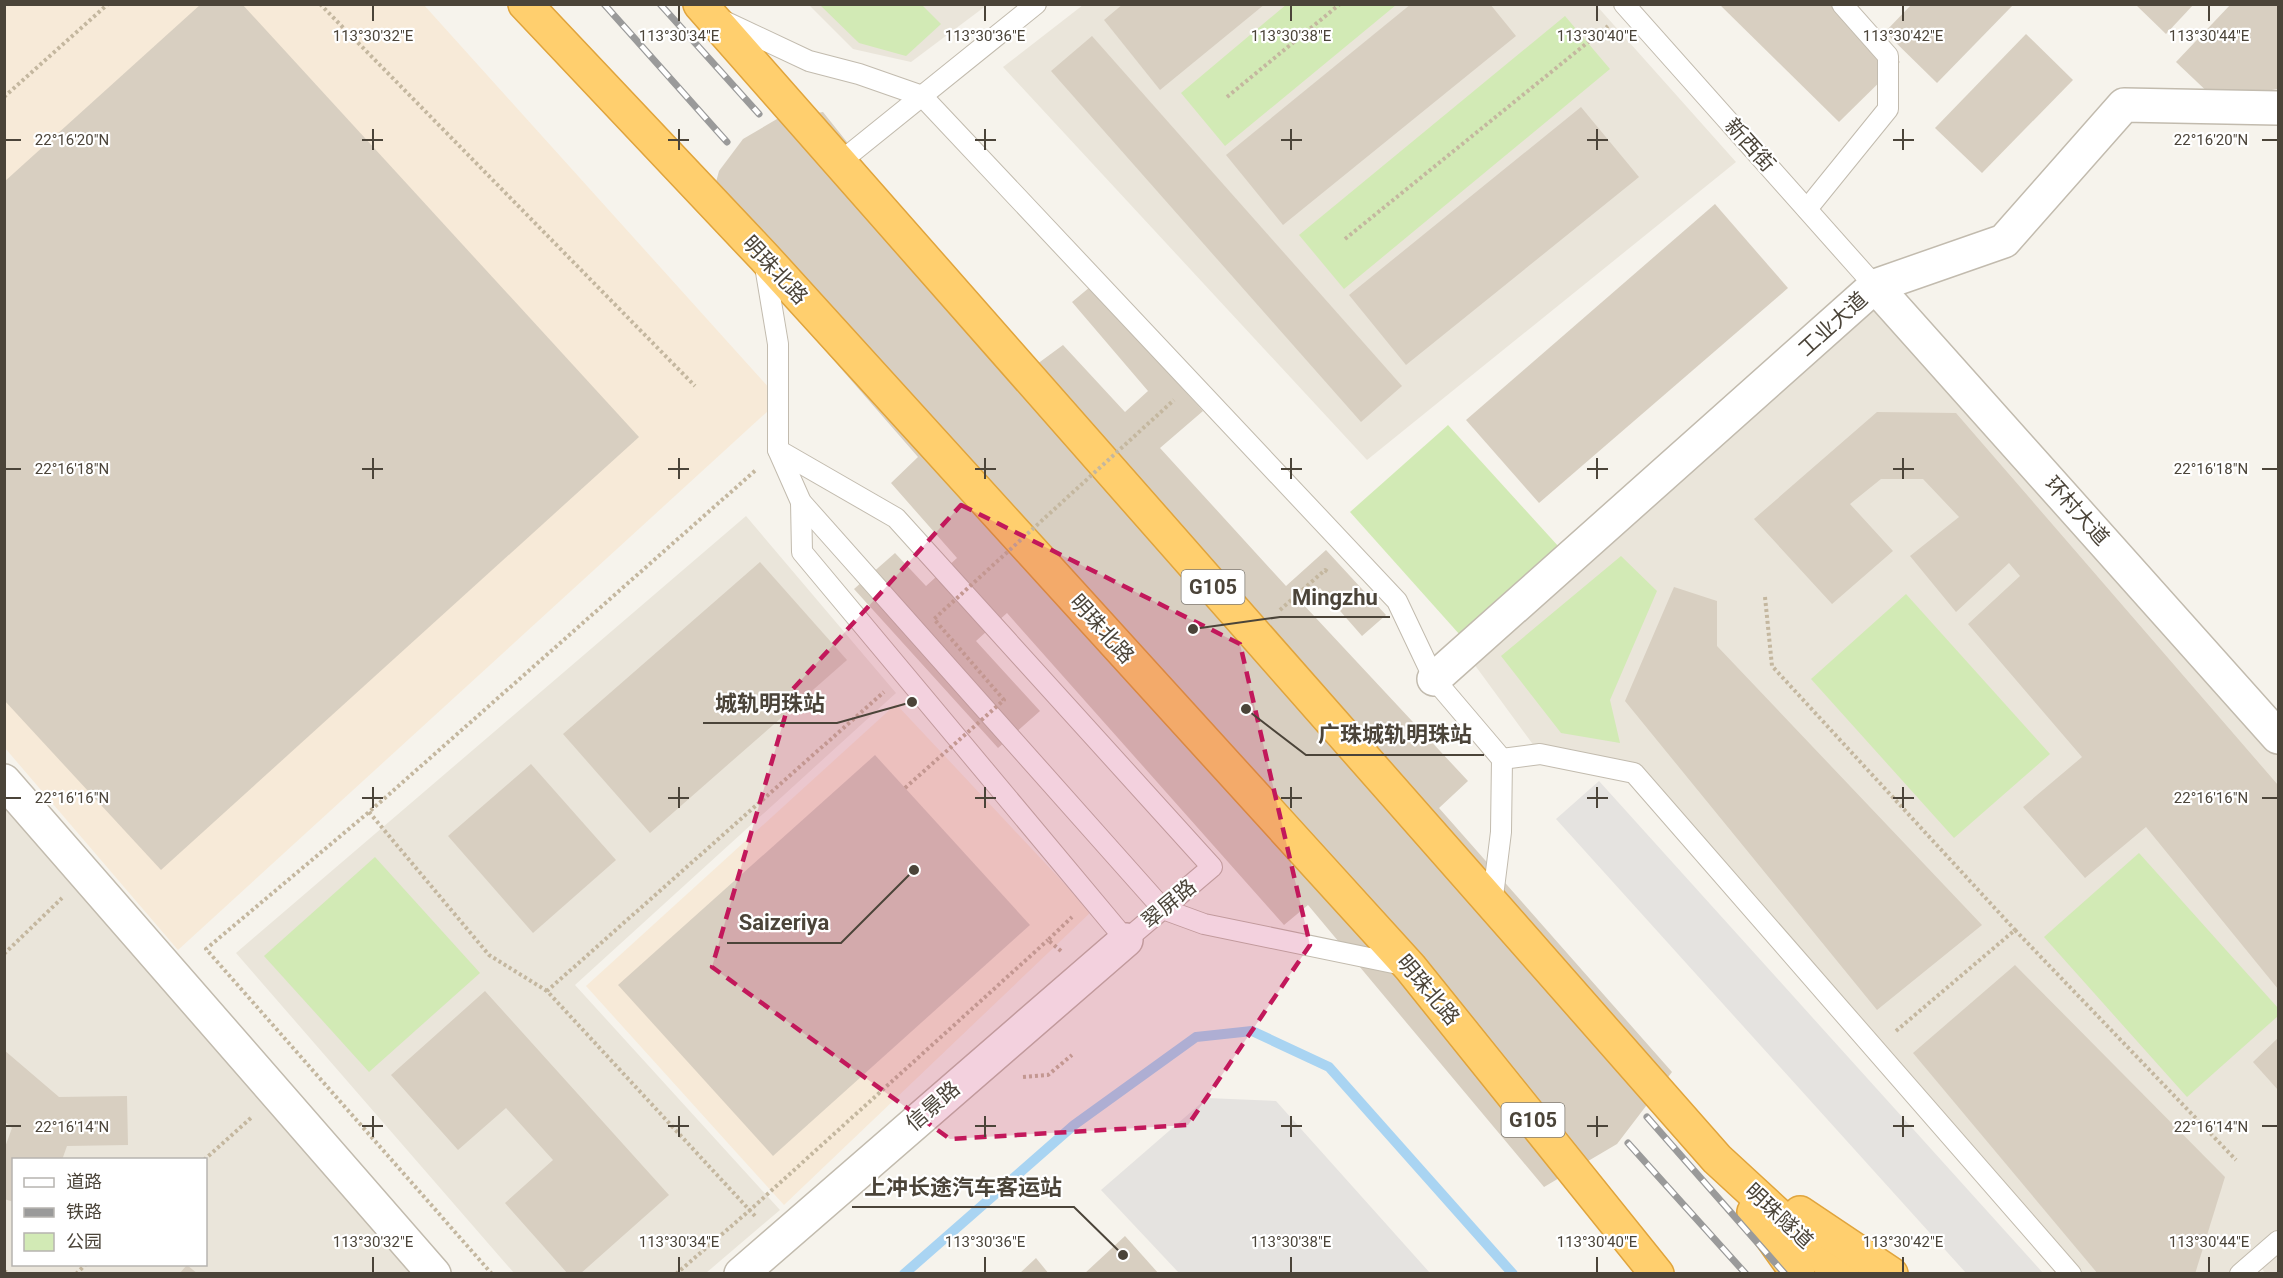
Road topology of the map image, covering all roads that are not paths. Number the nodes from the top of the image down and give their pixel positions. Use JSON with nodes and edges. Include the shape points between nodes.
{"nodes":[{"id":1,"x":525,"y":4,"type":"edge"},
{"id":2,"x":1036,"y":4,"type":"edge"},
{"id":3,"x":1842,"y":4,"type":"edge"},
{"id":4,"x":1627,"y":7,"type":"edge"},
{"id":5,"x":704,"y":9,"type":"edge"},
{"id":6,"x":922,"y":96,"type":"junction"},
{"id":7,"x":2278,"y":108,"type":"edge"},
{"id":8,"x":840,"y":162,"type":"junction"},
{"id":9,"x":1807,"y":209,"type":"junction"},
{"id":10,"x":764,"y":257,"type":"junction"},
{"id":11,"x":1875,"y":286,"type":"junction"},
{"id":12,"x":778,"y":450,"type":"junction"},
{"id":13,"x":801,"y":502,"type":"junction"},
{"id":14,"x":1434,"y":679,"type":"junction"},
{"id":15,"x":2278,"y":737,"type":"edge"},
{"id":16,"x":1502,"y":759,"type":"junction"},
{"id":17,"x":4,"y":781,"type":"edge"},
{"id":18,"x":1492,"y":904,"type":"junction"},
{"id":19,"x":1163,"y":909,"type":"junction"},
{"id":20,"x":1126,"y":940,"type":"junction"},
{"id":21,"x":1410,"y":967,"type":"junction"},
{"id":22,"x":1717,"y":1159,"type":"junction"},
{"id":23,"x":2278,"y":1241,"type":"edge"},
{"id":24,"x":434,"y":1274,"type":"edge"},
{"id":25,"x":741,"y":1274,"type":"edge"},
{"id":26,"x":1657,"y":1274,"type":"edge"},
{"id":27,"x":1798,"y":1274,"type":"edge"},
{"id":28,"x":1842,"y":1274,"type":"edge"},
{"id":29,"x":1891,"y":1274,"type":"edge"},
{"id":30,"x":2071,"y":1274,"type":"edge"},
{"id":31,"x":2240,"y":1274,"type":"edge"}],
"edges":[{"from":1,"to":10,"type":"highway","name":"明珠北路","number":"G105"},
{"from":2,"to":6,"type":"lane"},
{"from":3,"to":9,"type":"lane","via":[[1888,56],[1888,109]]},
{"from":4,"to":9,"type":"lane","name":"新西街"},
{"from":5,"to":6,"type":"lane","via":[[809,61]]},
{"from":5,"to":8,"type":"highway","number":"G105"},
{"from":6,"to":8,"type":"lane"},
{"from":6,"to":14,"type":"lane","via":[[1397,600]]},
{"from":7,"to":11,"type":"street","name":"工业大道","via":[[2124,105],[2004,241]]},
{"from":8,"to":18,"type":"highway","number":"G105"},
{"from":9,"to":11,"type":"lane","name":"新西街"},
{"from":10,"to":12,"type":"lane","via":[[778,344]]},
{"from":10,"to":21,"type":"highway","name":"明珠北路","number":"G105"},
{"from":11,"to":14,"type":"street","name":"工业大道"},
{"from":11,"to":15,"type":"street","name":"环村大道"},
{"from":12,"to":13,"type":"lane"},
{"from":12,"to":19,"type":"lane","name":"翠屏路","via":[[896,518],[1212,867]]},
{"from":13,"to":19,"type":"lane"},
{"from":13,"to":20,"type":"lane","via":[[802,552]]},
{"from":14,"to":16,"type":"lane"},
{"from":16,"to":18,"type":"lane","via":[[1501,832]]},
{"from":16,"to":30,"type":"lane","via":[[1540,754],[1634,773]]},
{"from":17,"to":24,"type":"street"},
{"from":18,"to":22,"type":"highway","number":"G105"},
{"from":19,"to":20,"type":"lane","name":"翠屏路"},
{"from":19,"to":21,"type":"lane","via":[[1204,924]]},
{"from":20,"to":25,"type":"street","name":"信景路"},
{"from":21,"to":26,"type":"highway","name":"明珠北路","number":"G105"},
{"from":22,"to":27,"type":"highway"},
{"from":22,"to":28,"type":"highway","name":"明珠隧道","number":"G105"},
{"from":22,"to":29,"type":"highway"},
{"from":23,"to":31,"type":"lane"}]}
